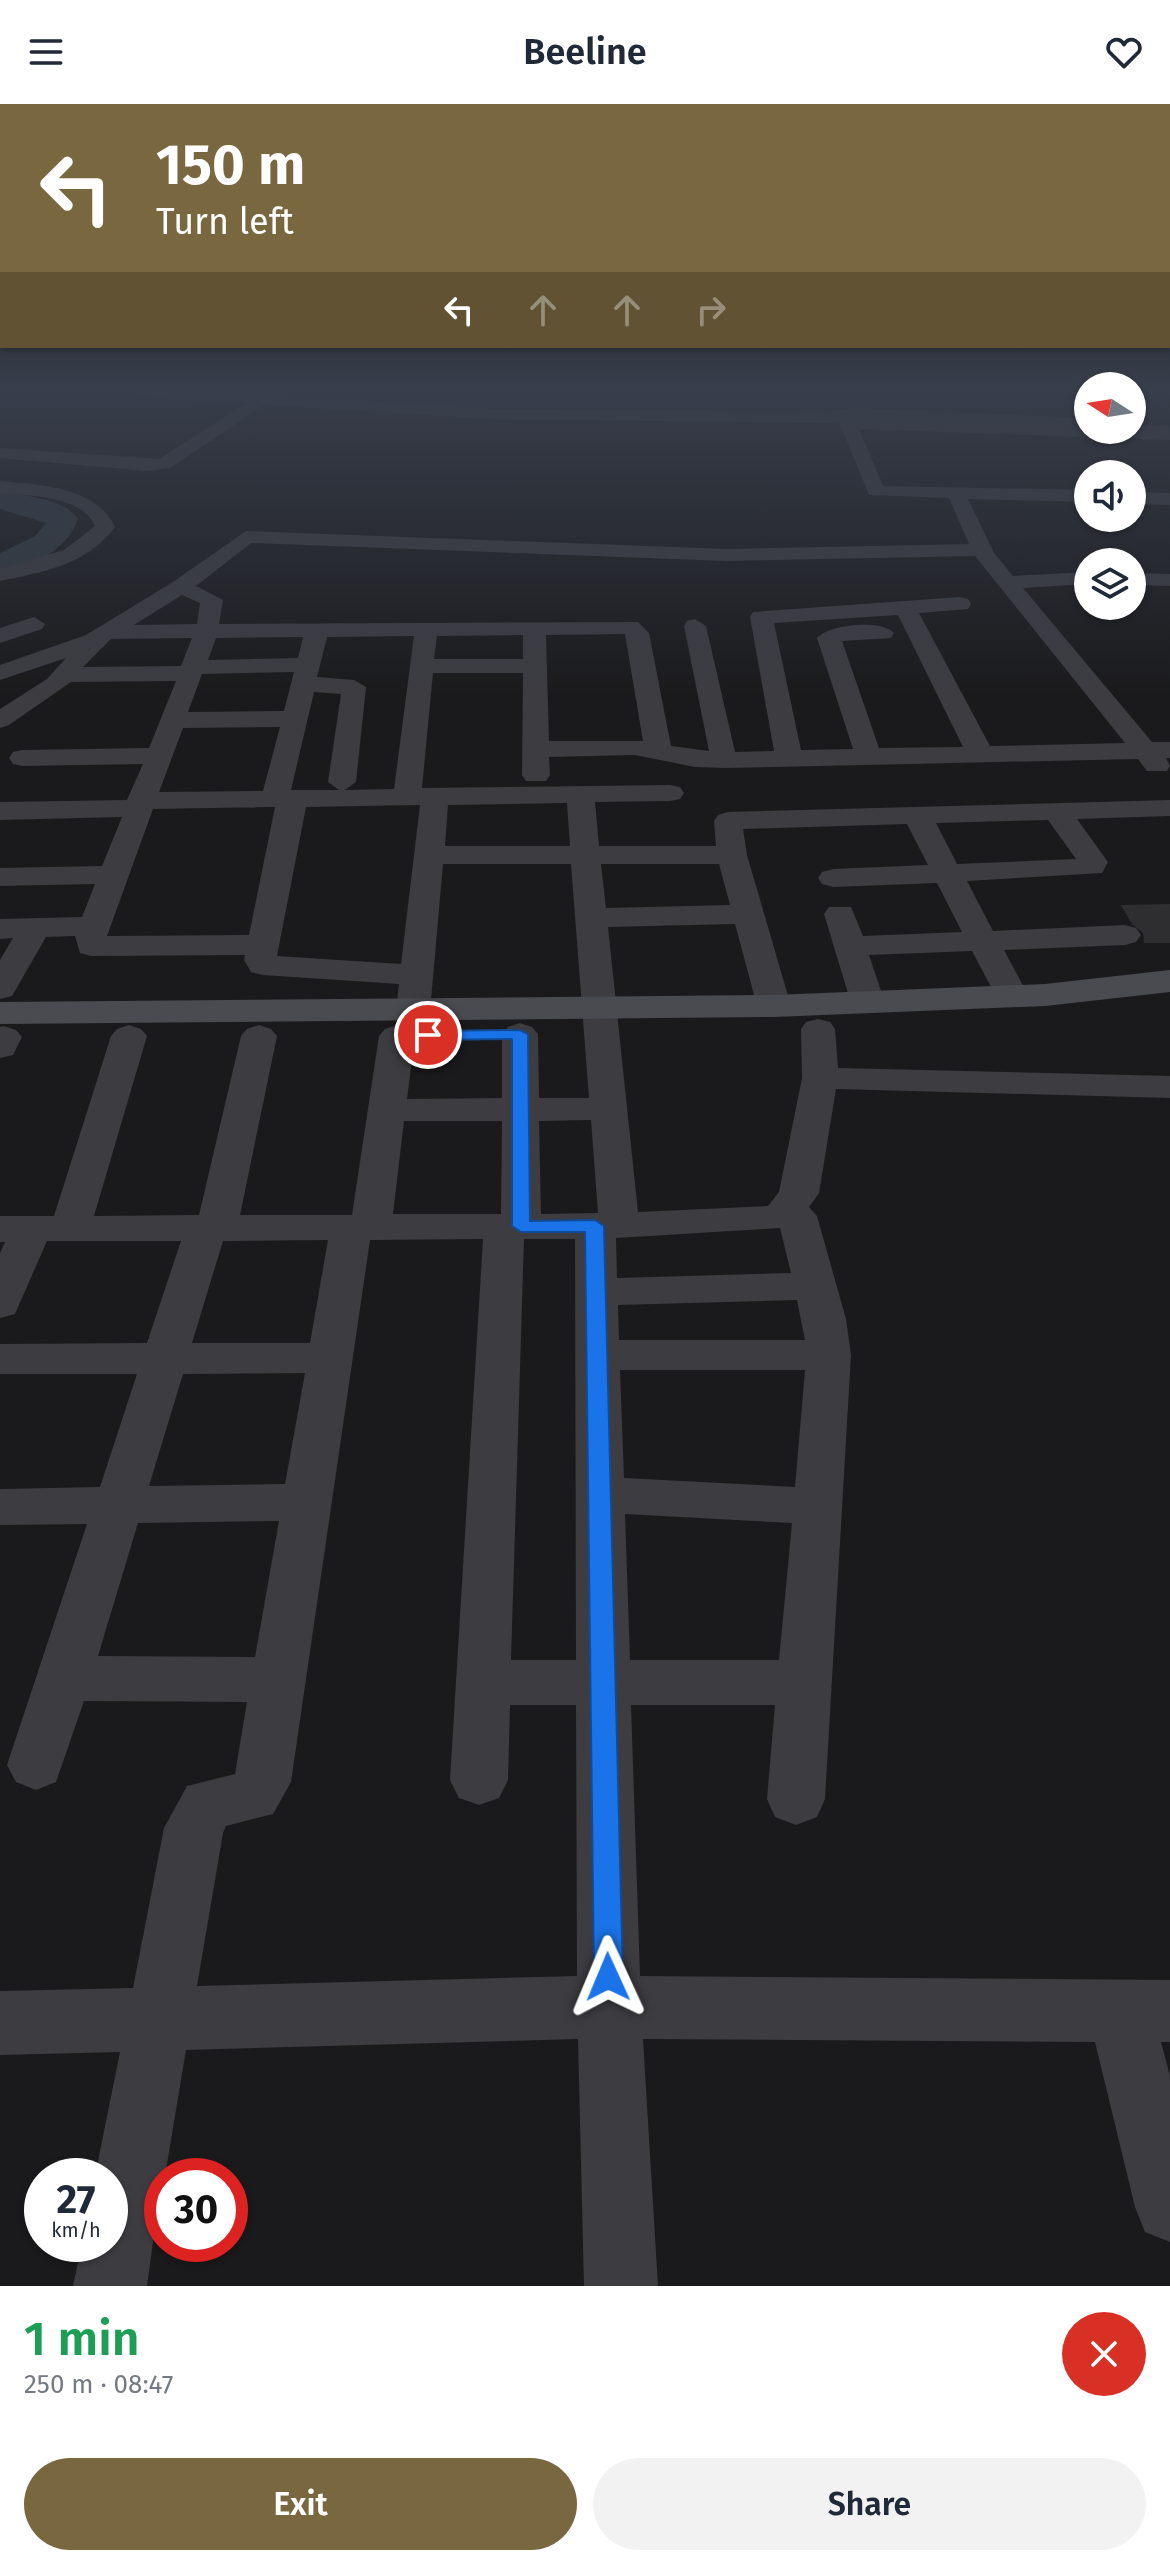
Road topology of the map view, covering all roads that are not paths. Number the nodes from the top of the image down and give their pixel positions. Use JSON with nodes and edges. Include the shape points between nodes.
{"nodes":[{"id":1,"x":46,"y":494,"type":"edge"},
{"id":2,"x":79,"y":494,"type":"edge"},
{"id":3,"x":957,"y":494,"type":"edge"},
{"id":4,"x":1016,"y":494,"type":"edge"},
{"id":5,"x":1074,"y":496,"type":"edge"},
{"id":6,"x":1146,"y":498,"type":"edge"},
{"id":7,"x":1170,"y":499,"type":"edge"},
{"id":8,"x":100,"y":500,"type":"junction"},
{"id":9,"x":982,"y":550,"type":"junction"},
{"id":10,"x":0,"y":575,"type":"edge"},
{"id":11,"x":1074,"y":579,"type":"edge"},
{"id":12,"x":1146,"y":579,"type":"edge"},
{"id":13,"x":1170,"y":580,"type":"edge"},
{"id":14,"x":1007,"y":583,"type":"junction"},
{"id":15,"x":181,"y":587,"type":"junction"},
{"id":16,"x":960,"y":604,"type":"dead end"},
{"id":17,"x":905,"y":607,"type":"junction"},
{"id":18,"x":429,"y":615,"type":"junction"},
{"id":19,"x":313,"y":622,"type":"junction"},
{"id":20,"x":34,"y":624,"type":"dead end"},
{"id":21,"x":695,"y":626,"type":"dead end"},
{"id":22,"x":474,"y":627,"type":"junction"},
{"id":23,"x":534,"y":627,"type":"junction"},
{"id":24,"x":375,"y":628,"type":"junction"},
{"id":25,"x":207,"y":630,"type":"junction"},
{"id":26,"x":919,"y":633,"type":"junction"},
{"id":27,"x":0,"y":636,"type":"edge"},
{"id":28,"x":101,"y":636,"type":"junction"},
{"id":29,"x":471,"y":653,"type":"dead end"},
{"id":30,"x":369,"y":659,"type":"dead end"},
{"id":31,"x":422,"y":666,"type":"junction"},
{"id":32,"x":536,"y":666,"type":"junction"},
{"id":33,"x":192,"y":670,"type":"junction"},
{"id":34,"x":0,"y":674,"type":"edge"},
{"id":35,"x":56,"y":683,"type":"junction"},
{"id":36,"x":300,"y":697,"type":"junction"},
{"id":37,"x":175,"y":714,"type":"junction"},
{"id":38,"x":0,"y":720,"type":"edge"},
{"id":39,"x":537,"y":749,"type":"junction"},
{"id":40,"x":658,"y":750,"type":"junction"},
{"id":41,"x":1158,"y":751,"type":"edge"},
{"id":42,"x":981,"y":755,"type":"junction"},
{"id":43,"x":158,"y":756,"type":"junction"},
{"id":44,"x":22,"y":758,"type":"junction"},
{"id":45,"x":724,"y":760,"type":"junction"},
{"id":46,"x":1170,"y":781,"type":"edge"},
{"id":47,"x":342,"y":782,"type":"dead end"},
{"id":48,"x":782,"y":783,"type":"junction"},
{"id":49,"x":905,"y":786,"type":"junction"},
{"id":50,"x":670,"y":793,"type":"dead end"},
{"id":51,"x":536,"y":795,"type":"junction"},
{"id":52,"x":580,"y":795,"type":"junction"},
{"id":53,"x":421,"y":797,"type":"junction"},
{"id":54,"x":284,"y":799,"type":"junction"},
{"id":55,"x":139,"y":804,"type":"junction"},
{"id":56,"x":1170,"y":808,"type":"edge"},
{"id":57,"x":1057,"y":812,"type":"junction"},
{"id":58,"x":2,"y":813,"type":"edge"},
{"id":59,"x":583,"y":853,"type":"junction"},
{"id":60,"x":430,"y":855,"type":"junction"},
{"id":61,"x":732,"y":855,"type":"junction"},
{"id":62,"x":113,"y":875,"type":"junction"},
{"id":63,"x":949,"y":876,"type":"junction"},
{"id":64,"x":0,"y":877,"type":"edge"},
{"id":65,"x":833,"y":878,"type":"dead end"},
{"id":66,"x":748,"y":914,"type":"junction"},
{"id":67,"x":840,"y":914,"type":"dead end"},
{"id":68,"x":590,"y":918,"type":"junction"},
{"id":69,"x":94,"y":926,"type":"junction"},
{"id":70,"x":35,"y":928,"type":"junction"},
{"id":71,"x":0,"y":929,"type":"edge"},
{"id":72,"x":1125,"y":935,"type":"dead end"},
{"id":73,"x":984,"y":942,"type":"junction"},
{"id":74,"x":264,"y":945,"type":"junction"},
{"id":75,"x":850,"y":946,"type":"junction"},
{"id":76,"x":417,"y":975,"type":"junction"},
{"id":77,"x":1170,"y":981,"type":"edge"},
{"id":78,"x":0,"y":989,"type":"edge"},
{"id":79,"x":1012,"y":997,"type":"junction"},
{"id":80,"x":868,"y":1003,"type":"junction"},
{"id":81,"x":774,"y":1006,"type":"junction"},
{"id":82,"x":1170,"y":1008,"type":"edge"},
{"id":83,"x":601,"y":1021,"type":"junction"},
{"id":84,"x":405,"y":1024,"type":"junction"},
{"id":85,"x":818,"y":1029,"type":"junction"},
{"id":86,"x":1,"y":1033,"type":"edge"},
{"id":87,"x":520,"y":1034,"type":"junction"},
{"id":88,"x":129,"y":1036,"type":"junction"},
{"id":89,"x":259,"y":1036,"type":"junction"},
{"id":90,"x":820,"y":1078,"type":"junction"},
{"id":91,"x":1165,"y":1085,"type":"edge"},
{"id":92,"x":520,"y":1109,"type":"junction"},
{"id":93,"x":609,"y":1109,"type":"junction"},
{"id":94,"x":388,"y":1110,"type":"junction"},
{"id":95,"x":782,"y":1215,"type":"junction"},
{"id":96,"x":513,"y":1226,"type":"junction"},
{"id":97,"x":607,"y":1226,"type":"junction"},
{"id":98,"x":361,"y":1227,"type":"junction"},
{"id":99,"x":212,"y":1228,"type":"junction"},
{"id":100,"x":34,"y":1229,"type":"edge"},
{"id":101,"x":815,"y":1286,"type":"junction"},
{"id":102,"x":596,"y":1292,"type":"junction"},
{"id":103,"x":0,"y":1304,"type":"edge"},
{"id":104,"x":597,"y":1355,"type":"junction"},
{"id":105,"x":829,"y":1355,"type":"junction"},
{"id":106,"x":164,"y":1358,"type":"junction"},
{"id":107,"x":330,"y":1358,"type":"junction"},
{"id":108,"x":0,"y":1359,"type":"edge"},
{"id":109,"x":600,"y":1495,"type":"junction"},
{"id":110,"x":308,"y":1502,"type":"junction"},
{"id":111,"x":817,"y":1506,"type":"junction"},
{"id":112,"x":0,"y":1507,"type":"edge"},
{"id":113,"x":117,"y":1508,"type":"junction"},
{"id":114,"x":64,"y":1678,"type":"junction"},
{"id":115,"x":280,"y":1680,"type":"junction"},
{"id":116,"x":484,"y":1682,"type":"junction"},
{"id":117,"x":603,"y":1682,"type":"junction"},
{"id":118,"x":804,"y":1683,"type":"junction"},
{"id":119,"x":36,"y":1765,"type":"dead end"},
{"id":120,"x":479,"y":1780,"type":"dead end"},
{"id":121,"x":796,"y":1799,"type":"dead end"},
{"id":122,"x":609,"y":2007,"type":"junction"},
{"id":123,"x":1145,"y":2011,"type":"edge"},
{"id":124,"x":159,"y":2020,"type":"junction"},
{"id":125,"x":0,"y":2023,"type":"edge"},
{"id":126,"x":1170,"y":2207,"type":"edge"},
{"id":127,"x":110,"y":2286,"type":"edge"},
{"id":128,"x":621,"y":2286,"type":"edge"}],
"edges":[{"from":1,"to":8,"type":"street"},
{"from":2,"to":8,"type":"street"},
{"from":3,"to":9,"type":"street"},
{"from":4,"to":5,"type":"street"},
{"from":6,"to":7,"type":"street"},
{"from":8,"to":10,"type":"street","via":[[105,527],[82,550]]},
{"from":9,"to":14,"type":"street"},
{"from":9,"to":15,"type":"street","via":[[727,555],[246,537]]},
{"from":11,"to":14,"type":"street"},
{"from":12,"to":13,"type":"street"},
{"from":14,"to":41,"type":"street"},
{"from":15,"to":25,"type":"street","via":[[212,600]]},
{"from":15,"to":28,"type":"street"},
{"from":16,"to":17,"type":"street"},
{"from":17,"to":26,"type":"street"},
{"from":17,"to":48,"type":"street","via":[[761,617]]},
{"from":18,"to":22,"type":"street"},
{"from":18,"to":24,"type":"street"},
{"from":18,"to":31,"type":"street"},
{"from":19,"to":24,"type":"street"},
{"from":19,"to":25,"type":"street"},
{"from":19,"to":36,"type":"street"},
{"from":20,"to":27,"type":"street"},
{"from":21,"to":45,"type":"street"},
{"from":22,"to":23,"type":"street"},
{"from":22,"to":29,"type":"street"},
{"from":23,"to":32,"type":"street"},
{"from":23,"to":40,"type":"street","via":[[636,629]]},
{"from":24,"to":30,"type":"street"},
{"from":25,"to":28,"type":"street"},
{"from":25,"to":33,"type":"street"},
{"from":26,"to":42,"type":"street"},
{"from":26,"to":49,"type":"street","via":[[829,638]]},
{"from":28,"to":34,"type":"street"},
{"from":28,"to":35,"type":"street"},
{"from":31,"to":32,"type":"street"},
{"from":31,"to":53,"type":"street"},
{"from":32,"to":39,"type":"street"},
{"from":33,"to":35,"type":"street"},
{"from":33,"to":36,"type":"street"},
{"from":33,"to":37,"type":"street"},
{"from":34,"to":35,"type":"street"},
{"from":35,"to":38,"type":"street"},
{"from":35,"to":44,"type":"street"},
{"from":36,"to":37,"type":"street"},
{"from":36,"to":47,"type":"street","via":[[354,687]]},
{"from":36,"to":54,"type":"street"},
{"from":37,"to":43,"type":"street"},
{"from":39,"to":40,"type":"street"},
{"from":39,"to":51,"type":"street"},
{"from":40,"to":45,"type":"street"},
{"from":41,"to":42,"type":"street"},
{"from":41,"to":46,"type":"street"},
{"from":42,"to":49,"type":"street"},
{"from":43,"to":44,"type":"street"},
{"from":43,"to":55,"type":"street"},
{"from":44,"to":58,"type":"street"},
{"from":45,"to":48,"type":"street"},
{"from":48,"to":49,"type":"street"},
{"from":48,"to":49,"type":"street"},
{"from":48,"to":61,"type":"street","via":[[728,821]]},
{"from":49,"to":57,"type":"street"},
{"from":49,"to":63,"type":"street"},
{"from":50,"to":52,"type":"street"},
{"from":51,"to":52,"type":"street"},
{"from":51,"to":53,"type":"street"},
{"from":52,"to":59,"type":"street"},
{"from":53,"to":54,"type":"street"},
{"from":53,"to":60,"type":"street"},
{"from":54,"to":55,"type":"street"},
{"from":54,"to":74,"type":"street"},
{"from":55,"to":58,"type":"street"},
{"from":55,"to":62,"type":"street"},
{"from":56,"to":57,"type":"street"},
{"from":57,"to":63,"type":"street","via":[[1090,856],[1091,867]]},
{"from":59,"to":60,"type":"street"},
{"from":59,"to":61,"type":"street"},
{"from":59,"to":68,"type":"street"},
{"from":60,"to":76,"type":"street"},
{"from":61,"to":66,"type":"street"},
{"from":62,"to":64,"type":"street"},
{"from":62,"to":69,"type":"street"},
{"from":63,"to":65,"type":"street"},
{"from":63,"to":73,"type":"street"},
{"from":66,"to":68,"type":"street"},
{"from":66,"to":81,"type":"street"},
{"from":67,"to":75,"type":"street"},
{"from":68,"to":83,"type":"street"},
{"from":69,"to":70,"type":"street"},
{"from":69,"to":74,"type":"street","via":[[91,946],[101,948]]},
{"from":70,"to":71,"type":"street"},
{"from":70,"to":78,"type":"street"},
{"from":72,"to":73,"type":"street"},
{"from":73,"to":75,"type":"street"},
{"from":73,"to":79,"type":"street"},
{"from":74,"to":76,"type":"street","via":[[260,960],[273,968]]},
{"from":75,"to":80,"type":"street"},
{"from":76,"to":84,"type":"street"},
{"from":77,"to":79,"type":"main road"},
{"from":79,"to":80,"type":"main road"},
{"from":80,"to":81,"type":"main road"},
{"from":81,"to":83,"type":"main road"},
{"from":82,"to":85,"type":"main road"},
{"from":83,"to":84,"type":"main road"},
{"from":83,"to":85,"type":"main road"},
{"from":83,"to":87,"type":"main road"},
{"from":83,"to":93,"type":"street"},
{"from":84,"to":86,"type":"main road"},
{"from":84,"to":87,"type":"main road"},
{"from":84,"to":89,"type":"main road"},
{"from":84,"to":94,"type":"street"},
{"from":85,"to":90,"type":"street"},
{"from":86,"to":88,"type":"main road"},
{"from":87,"to":92,"type":"street"},
{"from":88,"to":89,"type":"main road"},
{"from":88,"to":100,"type":"street"},
{"from":89,"to":99,"type":"street"},
{"from":90,"to":91,"type":"street"},
{"from":90,"to":95,"type":"street","via":[[799,1193]]},
{"from":92,"to":93,"type":"street"},
{"from":92,"to":94,"type":"street"},
{"from":92,"to":96,"type":"street"},
{"from":93,"to":97,"type":"street"},
{"from":94,"to":98,"type":"street"},
{"from":95,"to":97,"type":"street"},
{"from":95,"to":101,"type":"street","via":[[797,1216]]},
{"from":96,"to":97,"type":"street"},
{"from":96,"to":98,"type":"street"},
{"from":96,"to":116,"type":"street"},
{"from":97,"to":102,"type":"street"},
{"from":98,"to":99,"type":"street"},
{"from":98,"to":107,"type":"street"},
{"from":99,"to":100,"type":"street"},
{"from":99,"to":106,"type":"street"},
{"from":100,"to":103,"type":"street"},
{"from":101,"to":102,"type":"street"},
{"from":101,"to":105,"type":"street"},
{"from":102,"to":104,"type":"street"},
{"from":104,"to":105,"type":"street"},
{"from":104,"to":109,"type":"street"},
{"from":105,"to":111,"type":"street"},
{"from":106,"to":107,"type":"street"},
{"from":106,"to":108,"type":"street"},
{"from":106,"to":113,"type":"street"},
{"from":107,"to":110,"type":"street"},
{"from":109,"to":111,"type":"street"},
{"from":109,"to":117,"type":"street"},
{"from":110,"to":113,"type":"street"},
{"from":110,"to":115,"type":"street"},
{"from":111,"to":118,"type":"street"},
{"from":112,"to":113,"type":"street"},
{"from":113,"to":114,"type":"street"},
{"from":114,"to":115,"type":"street"},
{"from":114,"to":119,"type":"street"},
{"from":115,"to":124,"type":"street","via":[[258,1792],[208,1804],[194,1828]]},
{"from":116,"to":117,"type":"street"},
{"from":116,"to":120,"type":"street"},
{"from":117,"to":118,"type":"street"},
{"from":117,"to":122,"type":"street"},
{"from":118,"to":121,"type":"street"},
{"from":122,"to":123,"type":"street"},
{"from":122,"to":124,"type":"street"},
{"from":122,"to":128,"type":"street"},
{"from":123,"to":126,"type":"street"},
{"from":124,"to":125,"type":"street"},
{"from":124,"to":127,"type":"street"}]}
